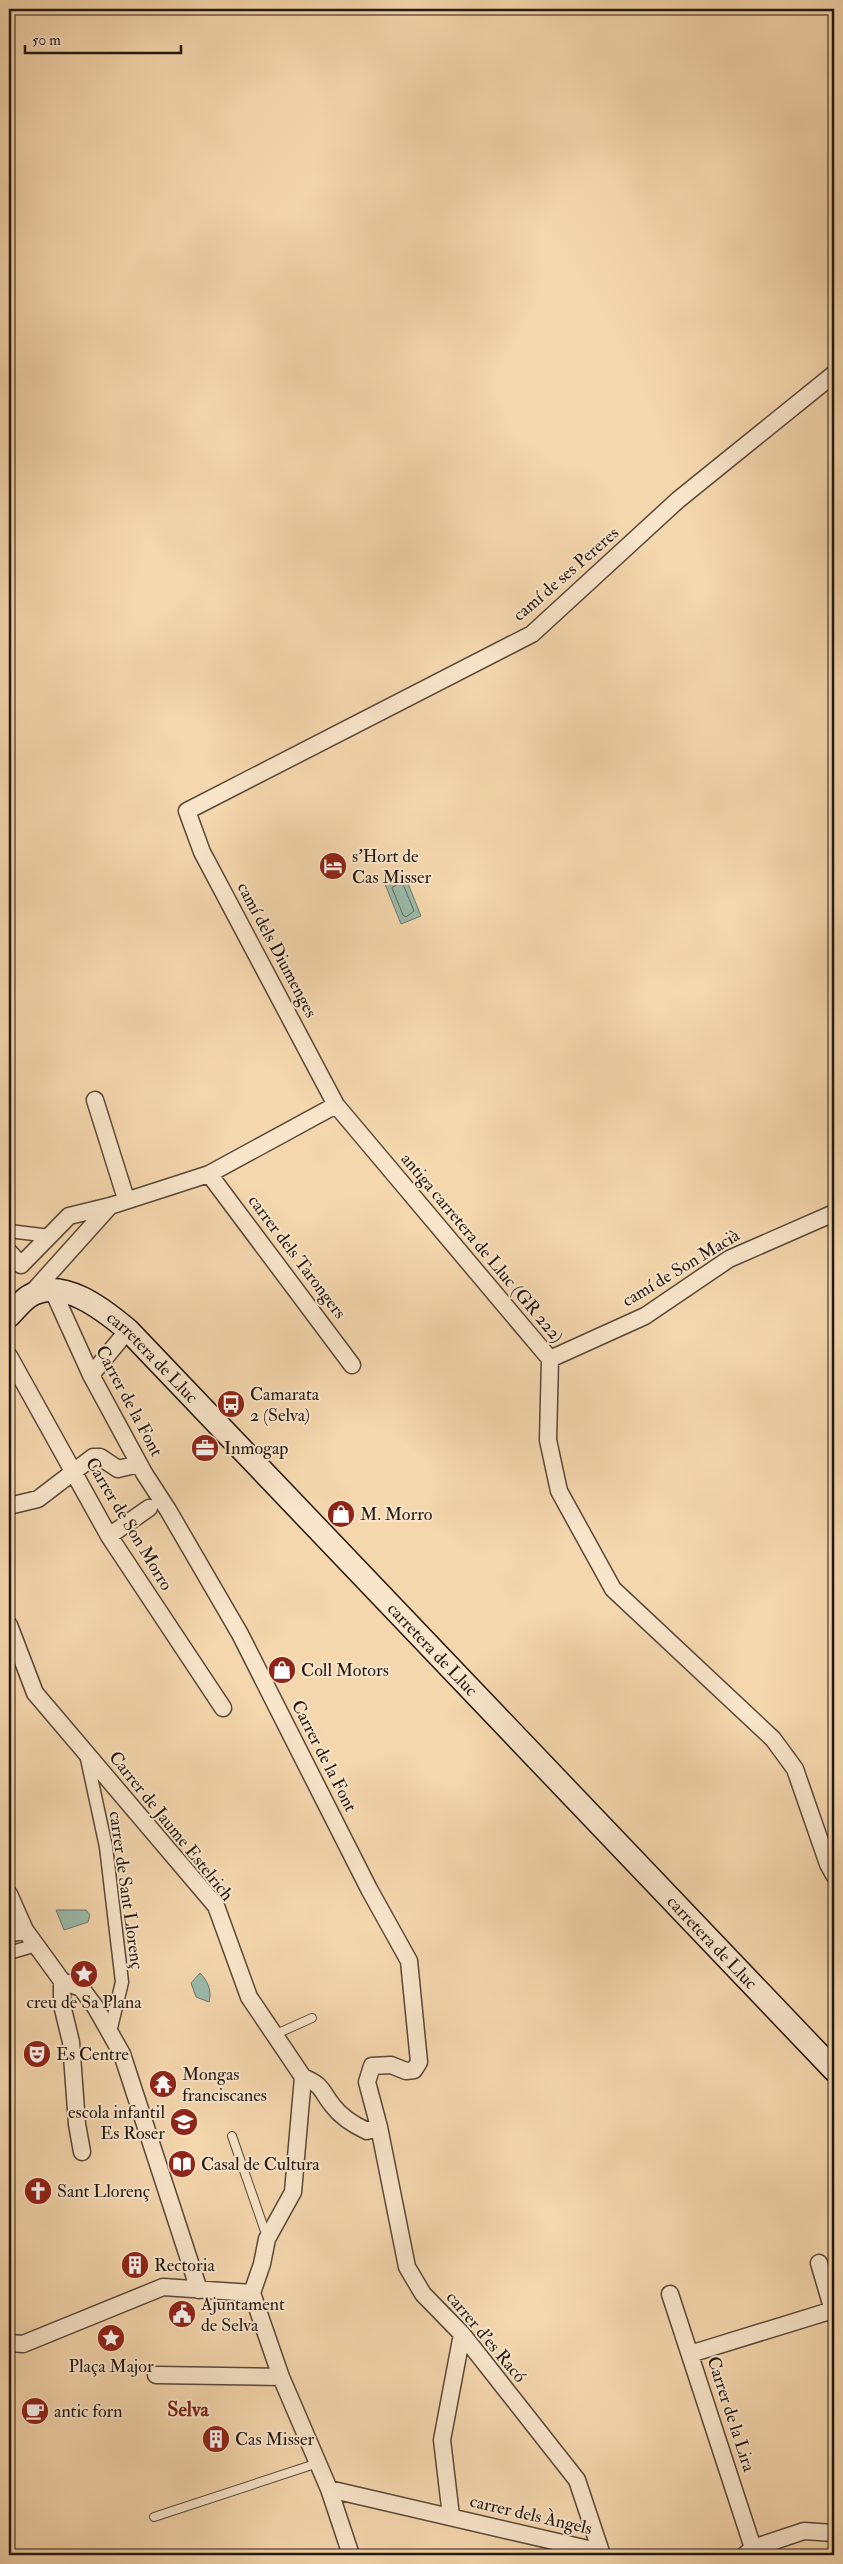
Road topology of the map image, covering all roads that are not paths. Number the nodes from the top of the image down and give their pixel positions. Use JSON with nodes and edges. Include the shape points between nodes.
{"nodes":[{"id":1,"x":834,"y":374,"type":"edge"},
{"id":2,"x":187,"y":811,"type":"joint"},
{"id":3,"x":95,"y":1100,"type":"dead end"},
{"id":4,"x":336,"y":1105,"type":"junction"},
{"id":5,"x":209,"y":1174,"type":"junction"},
{"id":6,"x":126,"y":1199,"type":"junction"},
{"id":7,"x":110,"y":1206,"type":"junction"},
{"id":8,"x":834,"y":1213,"type":"edge"},
{"id":9,"x":9,"y":1231,"type":"edge"},
{"id":10,"x":50,"y":1236,"type":"junction"},
{"id":11,"x":9,"y":1252,"type":"edge"},
{"id":12,"x":53,"y":1291,"type":"junction"},
{"id":13,"x":28,"y":1296,"type":"junction"},
{"id":14,"x":9,"y":1316,"type":"edge"},
{"id":15,"x":128,"y":1330,"type":"junction"},
{"id":16,"x":9,"y":1356,"type":"edge"},
{"id":17,"x":550,"y":1359,"type":"junction"},
{"id":18,"x":352,"y":1365,"type":"dead end"},
{"id":19,"x":91,"y":1375,"type":"junction"},
{"id":20,"x":139,"y":1464,"type":"junction"},
{"id":21,"x":74,"y":1474,"type":"junction"},
{"id":22,"x":9,"y":1506,"type":"edge"},
{"id":23,"x":149,"y":1508,"type":"dead end"},
{"id":24,"x":109,"y":1536,"type":"junction"},
{"id":25,"x":9,"y":1624,"type":"edge"},
{"id":26,"x":224,"y":1708,"type":"dead end"},
{"id":27,"x":86,"y":1752,"type":"junction"},
{"id":28,"x":834,"y":1875,"type":"edge"},
{"id":29,"x":9,"y":1894,"type":"edge"},
{"id":30,"x":25,"y":1930,"type":"junction"},
{"id":31,"x":9,"y":1934,"type":"edge"},
{"id":32,"x":36,"y":1945,"type":"junction"},
{"id":33,"x":9,"y":1953,"type":"edge"},
{"id":34,"x":62,"y":1981,"type":"junction"},
{"id":35,"x":312,"y":2018,"type":"dead end"},
{"id":36,"x":110,"y":2032,"type":"junction"},
{"id":37,"x":274,"y":2035,"type":"junction"},
{"id":38,"x":834,"y":2070,"type":"edge"},
{"id":39,"x":303,"y":2077,"type":"junction"},
{"id":40,"x":379,"y":2127,"type":"junction"},
{"id":41,"x":232,"y":2136,"type":"dead end"},
{"id":42,"x":82,"y":2152,"type":"dead end"},
{"id":43,"x":267,"y":2239,"type":"junction"},
{"id":44,"x":818,"y":2263,"type":"dead end"},
{"id":45,"x":199,"y":2290,"type":"junction"},
{"id":46,"x":252,"y":2293,"type":"junction"},
{"id":47,"x":670,"y":2294,"type":"dead end"},
{"id":48,"x":834,"y":2312,"type":"edge"},
{"id":49,"x":462,"y":2334,"type":"junction"},
{"id":50,"x":16,"y":2343,"type":"edge"},
{"id":51,"x":690,"y":2354,"type":"junction"},
{"id":52,"x":156,"y":2375,"type":"dead end"},
{"id":53,"x":281,"y":2377,"type":"junction"},
{"id":54,"x":318,"y":2463,"type":"junction"},
{"id":55,"x":329,"y":2489,"type":"junction"},
{"id":56,"x":451,"y":2516,"type":"junction"},
{"id":57,"x":154,"y":2517,"type":"dead end"},
{"id":58,"x":834,"y":2534,"type":"edge"},
{"id":59,"x":749,"y":2551,"type":"edge"},
{"id":60,"x":602,"y":2554,"type":"edge"},
{"id":61,"x":351,"y":2555,"type":"edge"}],
"edges":[{"from":1,"to":2,"type":"street","name":"camí de ses Pereres","via":[[678,500],[532,634]]},
{"from":2,"to":4,"type":"street","name":"camí dels Diumenges","via":[[202,852]]},
{"from":3,"to":6,"type":"street"},
{"from":4,"to":5,"type":"street"},
{"from":4,"to":17,"type":"street","name":"antiga carretera de Lluc (GR 222)"},
{"from":5,"to":6,"type":"street"},
{"from":5,"to":18,"type":"street","name":"carrer dels Tarongers"},
{"from":6,"to":7,"type":"street"},
{"from":7,"to":10,"type":"street","via":[[69,1216]]},
{"from":7,"to":13,"type":"street"},
{"from":8,"to":17,"type":"street","name":"camí de Son Macià","via":[[729,1259],[645,1316]]},
{"from":9,"to":10,"type":"street"},
{"from":10,"to":11,"type":"street","via":[[21,1265]]},
{"from":12,"to":13,"type":"main road","name":"carretera de Lluc"},
{"from":12,"to":15,"type":"main road","name":"carretera de Lluc","via":[[84,1299]]},
{"from":12,"to":19,"type":"street","name":"Carrer de la Font"},
{"from":13,"to":14,"type":"main road"},
{"from":15,"to":19,"type":"street"},
{"from":15,"to":38,"type":"main road","name":"carretera de Lluc"},
{"from":16,"to":21,"type":"street","name":"Carrer de Son Morro"},
{"from":17,"to":28,"type":"street","name":"antiga carretera de Lluc (GR 222)","via":[[548,1440],[559,1491],[613,1588],[773,1739],[795,1769]]},
{"from":19,"to":20,"type":"street","name":"Carrer de la Font"},
{"from":20,"to":21,"type":"street","via":[[118,1469],[93,1457]]},
{"from":20,"to":40,"type":"street","name":"Carrer de la Font","via":[[240,1634],[409,1961],[419,2062],[414,2070],[406,2071],[391,2065],[372,2066],[368,2082]]},
{"from":21,"to":22,"type":"street","via":[[38,1499]]},
{"from":21,"to":24,"type":"street","name":"Carrer de Son Morro"},
{"from":23,"to":24,"type":"street"},
{"from":24,"to":26,"type":"street","name":"Carrer de Son Morro"},
{"from":25,"to":27,"type":"street","via":[[35,1693]]},
{"from":27,"to":36,"type":"street","name":"carrer de Sant Llorenç","via":[[106,1847],[122,1982]]},
{"from":27,"to":37,"type":"street","name":"Carrer de Jaume Estelrich","via":[[216,1906],[249,1997]]},
{"from":29,"to":30,"type":"street"},
{"from":30,"to":31,"type":"street"},
{"from":30,"to":32,"type":"street"},
{"from":32,"to":33,"type":"street"},
{"from":32,"to":34,"type":"street"},
{"from":34,"to":36,"type":"street","via":[[81,1988]]},
{"from":34,"to":42,"type":"street","via":[[62,2006],[71,2042]]},
{"from":35,"to":37,"type":"lane"},
{"from":36,"to":45,"type":"street","via":[[122,2054]]},
{"from":37,"to":39,"type":"street","name":"Carrer de Jaume Estelrich"},
{"from":39,"to":40,"type":"street","via":[[318,2084],[351,2124],[367,2131]]},
{"from":39,"to":43,"type":"street","via":[[293,2192]]},
{"from":40,"to":49,"type":"street","name":"carrer d'es Racó","via":[[407,2268],[423,2294]]},
{"from":41,"to":43,"type":"lane"},
{"from":43,"to":46,"type":"street"},
{"from":44,"to":48,"type":"street"},
{"from":45,"to":46,"type":"street"},
{"from":45,"to":50,"type":"street","via":[[163,2288]]},
{"from":46,"to":53,"type":"street"},
{"from":47,"to":51,"type":"street","name":"Carrer de la Lira"},
{"from":48,"to":51,"type":"street"},
{"from":49,"to":56,"type":"street","name":"carrer dels Àngels","via":[[442,2440]]},
{"from":49,"to":60,"type":"street","name":"carrer d'es Racó","via":[[577,2480]]},
{"from":51,"to":59,"type":"street","name":"Carrer de la Lira"},
{"from":52,"to":53,"type":"street"},
{"from":53,"to":54,"type":"street"},
{"from":54,"to":55,"type":"street"},
{"from":54,"to":57,"type":"lane"},
{"from":55,"to":56,"type":"street","name":"carrer dels Àngels"},
{"from":55,"to":61,"type":"street"},
{"from":56,"to":60,"type":"street","name":"carrer dels Àngels"},
{"from":58,"to":59,"type":"street","via":[[804,2531]]}]}
